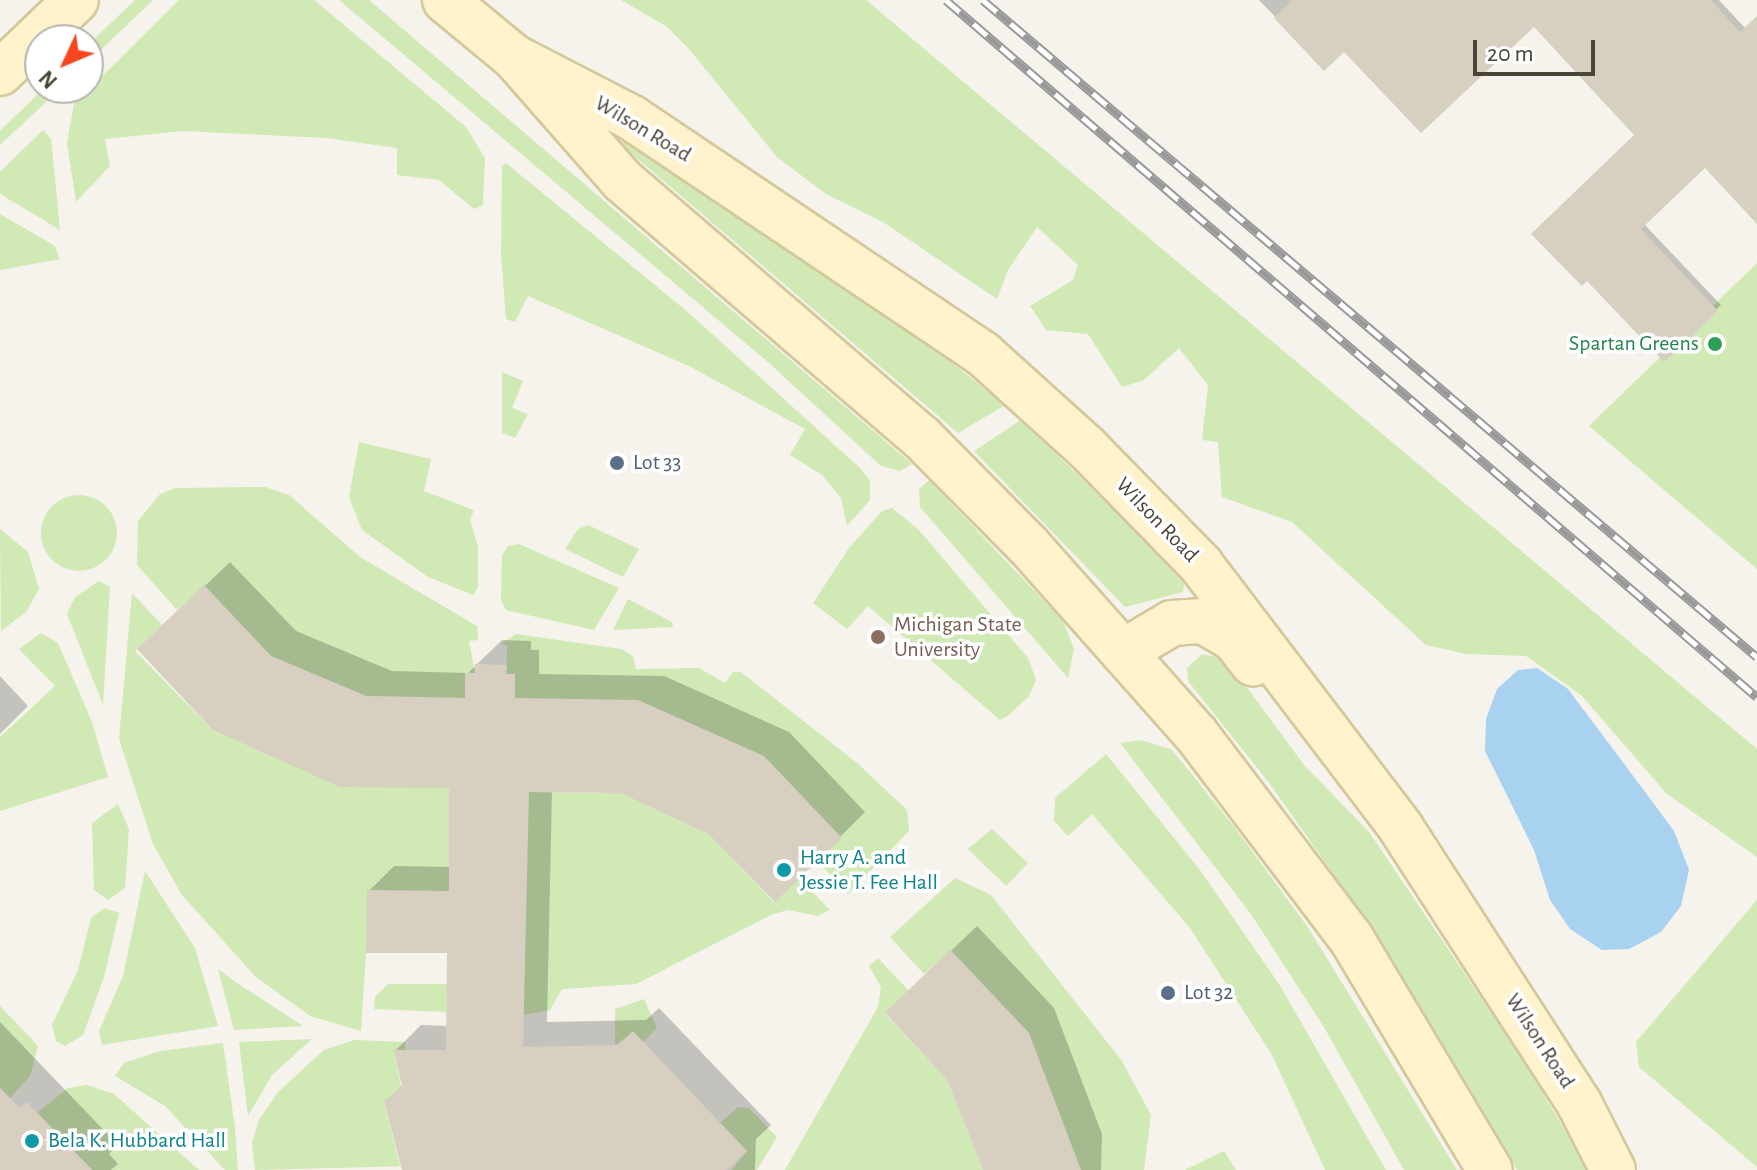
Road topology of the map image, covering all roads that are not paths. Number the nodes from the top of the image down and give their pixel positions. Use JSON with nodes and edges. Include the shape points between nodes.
{"nodes":[{"id":1,"x":76,"y":0,"type":"edge"},
{"id":2,"x":445,"y":0,"type":"edge"},
{"id":3,"x":514,"y":57,"type":"junction"},
{"id":4,"x":0,"y":73,"type":"edge"},
{"id":5,"x":1123,"y":652,"type":"junction"},
{"id":6,"x":1401,"y":828,"type":"junction"},
{"id":7,"x":1490,"y":1170,"type":"edge"},
{"id":8,"x":1613,"y":1170,"type":"edge"}],
"edges":[{"from":1,"to":4,"type":"street"},
{"from":2,"to":3,"type":"street","name":"Wilson Road"},
{"from":3,"to":5,"type":"street","name":"Wilson Road","via":[[623,181],[921,437],[1028,545]]},
{"from":3,"to":6,"type":"street","name":"Wilson Road","via":[[632,118],[983,354],[1087,448],[1201,565]]},
{"from":5,"to":6,"type":"street","via":[[1172,623],[1203,621],[1234,639],[1334,770]]},
{"from":5,"to":7,"type":"street","name":"Wilson Road","via":[[1196,734],[1351,938]]},
{"from":6,"to":8,"type":"street","name":"Wilson Road","via":[[1579,1103]]}]}
